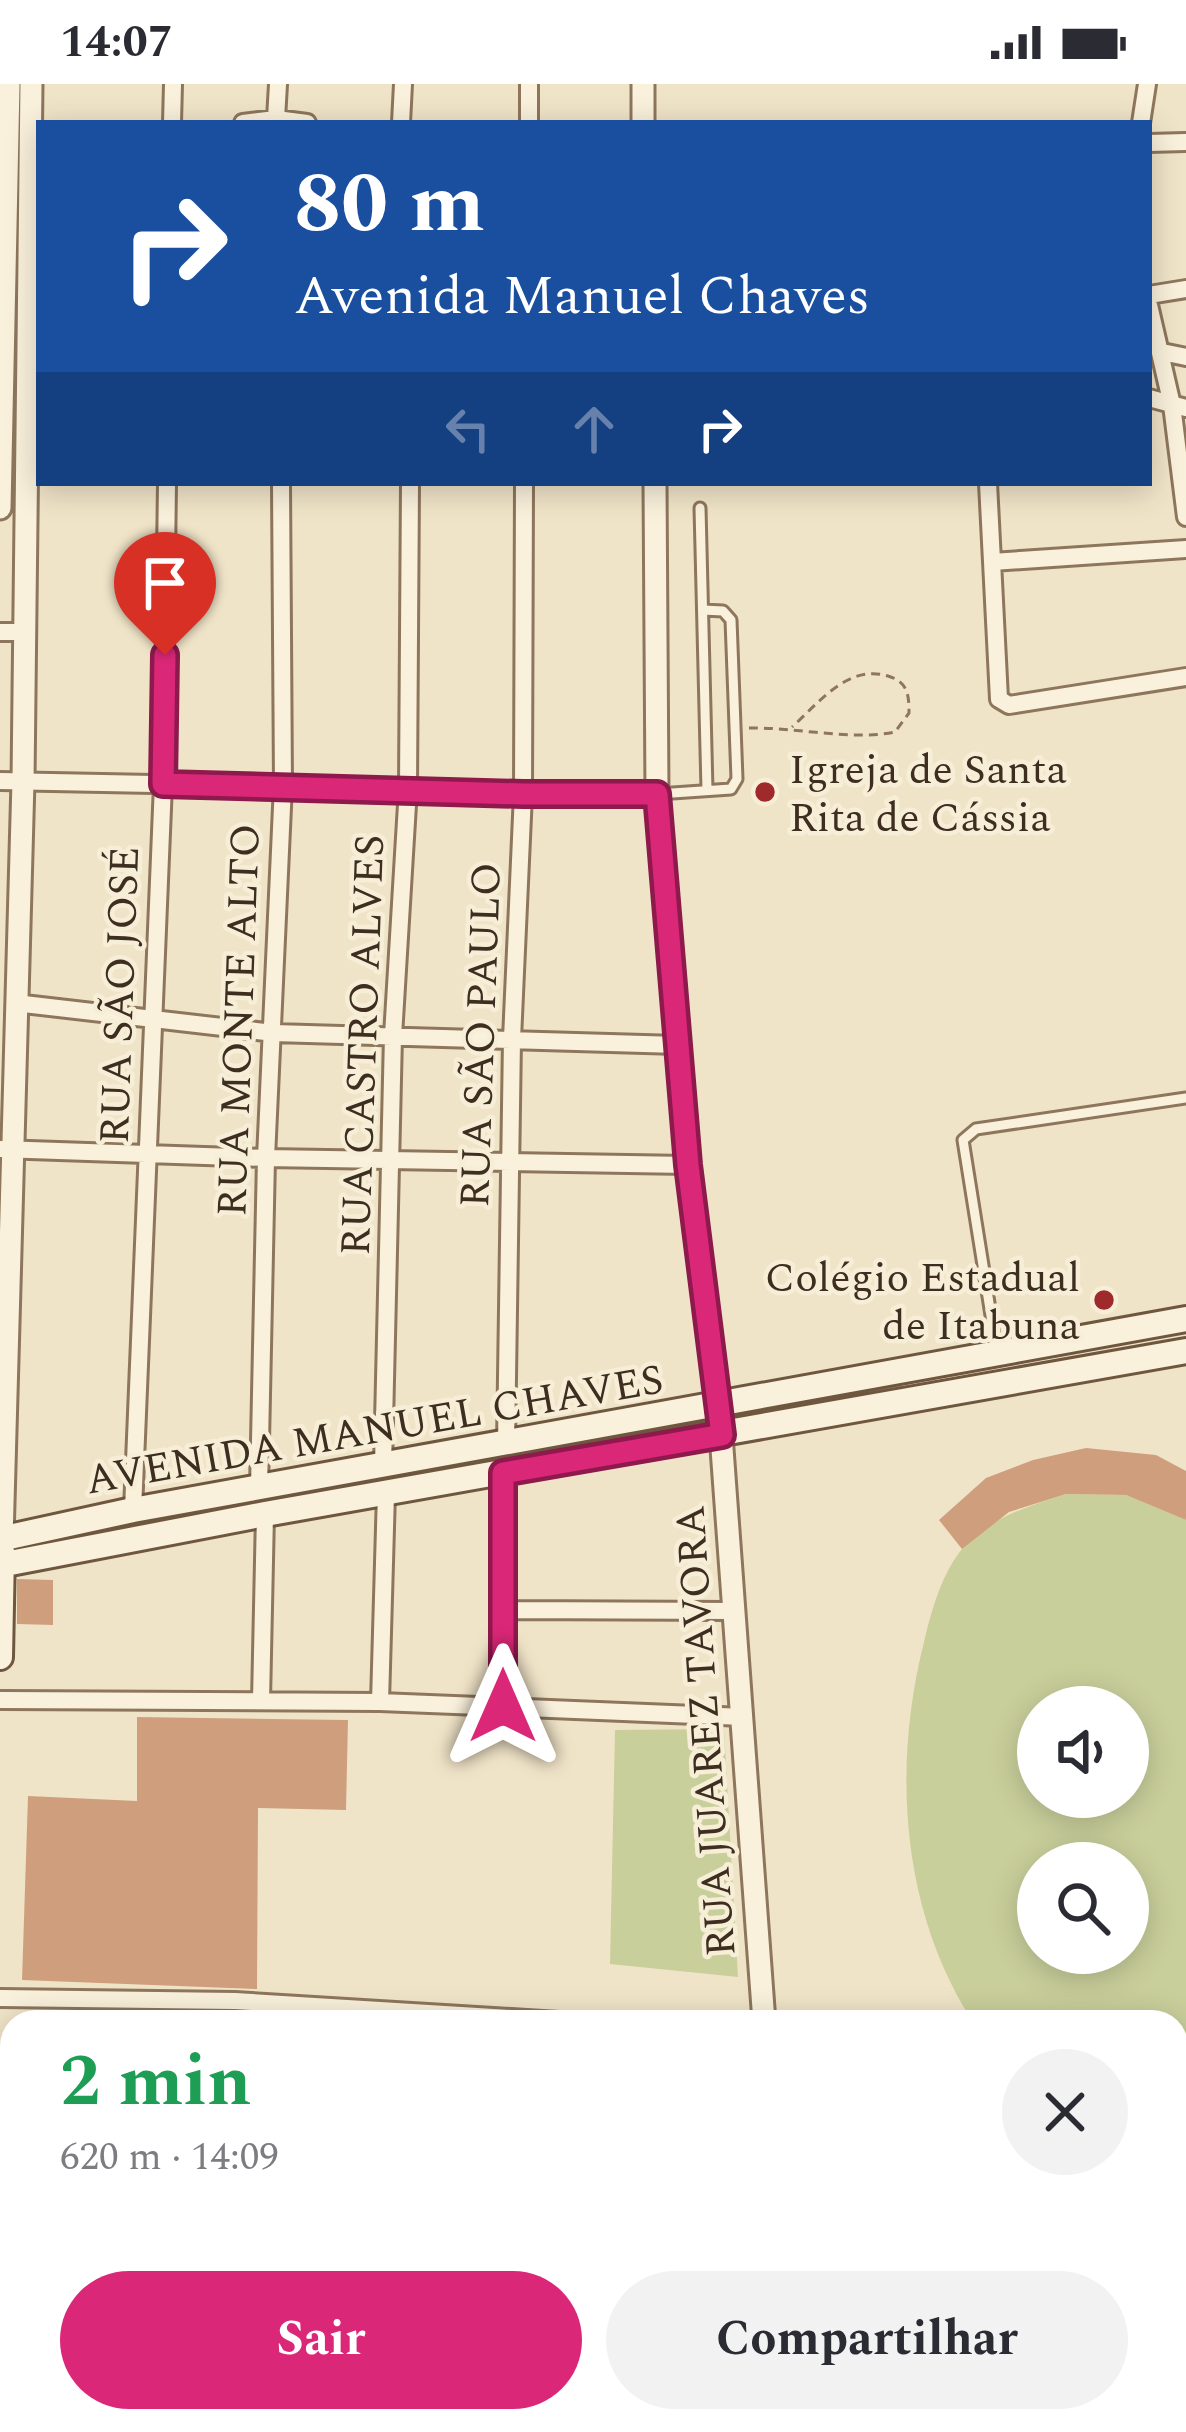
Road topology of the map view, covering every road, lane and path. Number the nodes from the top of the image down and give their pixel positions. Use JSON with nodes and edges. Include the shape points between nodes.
{"nodes":[{"id":1,"x":9,"y":84,"type":"edge"},
{"id":2,"x":31,"y":84,"type":"edge"},
{"id":3,"x":173,"y":84,"type":"edge"},
{"id":4,"x":278,"y":84,"type":"edge"},
{"id":5,"x":403,"y":84,"type":"edge"},
{"id":6,"x":529,"y":84,"type":"edge"},
{"id":7,"x":643,"y":84,"type":"edge"},
{"id":8,"x":1147,"y":84,"type":"edge"},
{"id":9,"x":277,"y":119,"type":"junction"},
{"id":10,"x":172,"y":120,"type":"edge"},
{"id":11,"x":268,"y":120,"type":"edge"},
{"id":12,"x":284,"y":120,"type":"edge"},
{"id":13,"x":401,"y":120,"type":"edge"},
{"id":14,"x":529,"y":120,"type":"edge"},
{"id":15,"x":643,"y":120,"type":"edge"},
{"id":16,"x":1141,"y":120,"type":"edge"},
{"id":17,"x":1186,"y":142,"type":"edge"},
{"id":18,"x":1152,"y":143,"type":"edge"},
{"id":19,"x":4,"y":203,"type":"edge"},
{"id":20,"x":32,"y":224,"type":"edge"},
{"id":21,"x":3,"y":248,"type":"edge"},
{"id":22,"x":1186,"y":289,"type":"edge"},
{"id":23,"x":1152,"y":295,"type":"edge"},
{"id":24,"x":1152,"y":316,"type":"edge"},
{"id":25,"x":1186,"y":357,"type":"edge"},
{"id":26,"x":1163,"y":358,"type":"junction"},
{"id":27,"x":1175,"y":400,"type":"edge"},
{"id":28,"x":167,"y":486,"type":"edge"},
{"id":29,"x":280,"y":486,"type":"edge"},
{"id":30,"x":410,"y":486,"type":"edge"},
{"id":31,"x":524,"y":486,"type":"edge"},
{"id":32,"x":655,"y":486,"type":"edge"},
{"id":33,"x":988,"y":486,"type":"edge"},
{"id":34,"x":0,"y":508,"type":"edge"},
{"id":35,"x":700,"y":508,"type":"dead end"},
{"id":36,"x":1186,"y":517,"type":"edge"},
{"id":37,"x":1186,"y":549,"type":"edge"},
{"id":38,"x":992,"y":562,"type":"junction"},
{"id":39,"x":703,"y":610,"type":"junction"},
{"id":40,"x":11,"y":632,"type":"edge"},
{"id":41,"x":1186,"y":677,"type":"edge"},
{"id":42,"x":792,"y":727,"type":"junction"},
{"id":43,"x":735,"y":729,"type":"junction"},
{"id":44,"x":11,"y":781,"type":"edge"},
{"id":45,"x":163,"y":784,"type":"junction"},
{"id":46,"x":283,"y":785,"type":"junction"},
{"id":47,"x":408,"y":788,"type":"junction"},
{"id":48,"x":707,"y":790,"type":"junction"},
{"id":49,"x":523,"y":794,"type":"junction"},
{"id":50,"x":657,"y":794,"type":"junction"},
{"id":51,"x":8,"y":1001,"type":"edge"},
{"id":52,"x":153,"y":1022,"type":"junction"},
{"id":53,"x":274,"y":1033,"type":"junction"},
{"id":54,"x":394,"y":1036,"type":"junction"},
{"id":55,"x":512,"y":1040,"type":"junction"},
{"id":56,"x":678,"y":1045,"type":"junction"},
{"id":57,"x":1186,"y":1098,"type":"edge"},
{"id":58,"x":6,"y":1149,"type":"edge"},
{"id":59,"x":148,"y":1155,"type":"junction"},
{"id":60,"x":266,"y":1158,"type":"junction"},
{"id":61,"x":390,"y":1158,"type":"junction"},
{"id":62,"x":510,"y":1161,"type":"junction"},
{"id":63,"x":688,"y":1165,"type":"junction"},
{"id":64,"x":1186,"y":1319,"type":"edge"},
{"id":65,"x":1186,"y":1351,"type":"edge"},
{"id":66,"x":997,"y":1354,"type":"junction"},
{"id":67,"x":716,"y":1404,"type":"junction"},
{"id":68,"x":722,"y":1435,"type":"junction"},
{"id":69,"x":506,"y":1445,"type":"junction"},
{"id":70,"x":383,"y":1466,"type":"junction"},
{"id":71,"x":503,"y":1473,"type":"junction"},
{"id":72,"x":386,"y":1492,"type":"junction"},
{"id":73,"x":262,"y":1501,"type":"junction"},
{"id":74,"x":133,"y":1510,"type":"junction"},
{"id":75,"x":1,"y":1552,"type":"edge"},
{"id":76,"x":504,"y":1610,"type":"junction"},
{"id":77,"x":734,"y":1611,"type":"junction"},
{"id":78,"x":0,"y":1658,"type":"edge"},
{"id":79,"x":0,"y":1700,"type":"edge"},
{"id":80,"x":261,"y":1701,"type":"junction"},
{"id":81,"x":380,"y":1702,"type":"junction"},
{"id":82,"x":503,"y":1706,"type":"junction"},
{"id":83,"x":745,"y":1718,"type":"junction"},
{"id":84,"x":0,"y":1998,"type":"edge"},
{"id":85,"x":235,"y":2001,"type":"junction"},
{"id":86,"x":239,"y":2010,"type":"edge"},
{"id":87,"x":381,"y":2010,"type":"edge"},
{"id":88,"x":763,"y":2010,"type":"edge"}],
"edges":[{"from":1,"to":19,"type":"street"},
{"from":2,"to":20,"type":"street"},
{"from":3,"to":10,"type":"street"},
{"from":4,"to":9,"type":"street"},
{"from":5,"to":13,"type":"street"},
{"from":6,"to":14,"type":"street"},
{"from":7,"to":15,"type":"street"},
{"from":8,"to":16,"type":"street"},
{"from":9,"to":11,"type":"street"},
{"from":9,"to":12,"type":"street"},
{"from":17,"to":18,"type":"street"},
{"from":19,"to":21,"type":"street"},
{"from":20,"to":40,"type":"street"},
{"from":21,"to":34,"type":"street"},
{"from":22,"to":23,"type":"street"},
{"from":24,"to":26,"type":"street"},
{"from":25,"to":26,"type":"street"},
{"from":26,"to":27,"type":"street"},
{"from":27,"to":36,"type":"street"},
{"from":28,"to":45,"type":"street","name":"RUA SÃO JOSÉ"},
{"from":29,"to":46,"type":"street","name":"RUA MONTE ALTO"},
{"from":30,"to":47,"type":"street","name":"RUA CASTRO ALVES"},
{"from":31,"to":49,"type":"street","name":"RUA SÃO PAULO"},
{"from":32,"to":50,"type":"street"},
{"from":33,"to":38,"type":"street"},
{"from":35,"to":39,"type":"lane"},
{"from":37,"to":38,"type":"street"},
{"from":38,"to":41,"type":"street","via":[[996,694],[1004,703]]},
{"from":39,"to":43,"type":"lane","via":[[731,620]]},
{"from":39,"to":48,"type":"lane"},
{"from":40,"to":44,"type":"street"},
{"from":42,"to":42,"type":"path","via":[[895,732],[910,713],[908,692],[890,676],[856,675]]},
{"from":42,"to":43,"type":"path"},
{"from":43,"to":48,"type":"lane","via":[[737,779],[731,789]]},
{"from":44,"to":45,"type":"street"},
{"from":44,"to":51,"type":"street"},
{"from":45,"to":46,"type":"street"},
{"from":45,"to":52,"type":"street","name":"RUA SÃO JOSÉ"},
{"from":46,"to":47,"type":"street"},
{"from":46,"to":53,"type":"street","name":"RUA MONTE ALTO"},
{"from":47,"to":49,"type":"street"},
{"from":47,"to":54,"type":"street","name":"RUA CASTRO ALVES"},
{"from":48,"to":50,"type":"lane"},
{"from":49,"to":50,"type":"street"},
{"from":49,"to":55,"type":"street","name":"RUA SÃO PAULO"},
{"from":50,"to":56,"type":"street"},
{"from":51,"to":52,"type":"street"},
{"from":51,"to":58,"type":"street"},
{"from":52,"to":53,"type":"street"},
{"from":52,"to":59,"type":"street","name":"RUA SÃO JOSÉ"},
{"from":53,"to":54,"type":"street"},
{"from":53,"to":60,"type":"street","name":"RUA MONTE ALTO"},
{"from":54,"to":55,"type":"street"},
{"from":54,"to":61,"type":"street","name":"RUA CASTRO ALVES"},
{"from":55,"to":56,"type":"street"},
{"from":55,"to":62,"type":"street","name":"RUA SÃO PAULO"},
{"from":56,"to":63,"type":"street"},
{"from":57,"to":66,"type":"lane","via":[[976,1129],[964,1140]]},
{"from":58,"to":59,"type":"street"},
{"from":58,"to":75,"type":"street"},
{"from":59,"to":60,"type":"street"},
{"from":59,"to":74,"type":"street","name":"RUA SÃO JOSÉ"},
{"from":60,"to":61,"type":"street"},
{"from":60,"to":73,"type":"street","name":"RUA MONTE ALTO"},
{"from":61,"to":62,"type":"street"},
{"from":61,"to":70,"type":"street","name":"RUA CASTRO ALVES"},
{"from":62,"to":63,"type":"street"},
{"from":62,"to":69,"type":"street","name":"RUA SÃO PAULO"},
{"from":63,"to":67,"type":"street"},
{"from":64,"to":66,"type":"main road","name":"AVENIDA MANUEL CHAVES"},
{"from":65,"to":68,"type":"main road","name":"AVENIDA MANUEL CHAVES"},
{"from":66,"to":67,"type":"main road","name":"AVENIDA MANUEL CHAVES"},
{"from":67,"to":68,"type":"street","name":"RUA JUAREZ TAVORA"},
{"from":67,"to":69,"type":"main road","name":"AVENIDA MANUEL CHAVES"},
{"from":68,"to":71,"type":"main road","name":"AVENIDA MANUEL CHAVES"},
{"from":68,"to":77,"type":"street","name":"RUA JUAREZ TAVORA"},
{"from":69,"to":70,"type":"main road","name":"AVENIDA MANUEL CHAVES"},
{"from":70,"to":73,"type":"main road","name":"AVENIDA MANUEL CHAVES"},
{"from":71,"to":72,"type":"main road","name":"AVENIDA MANUEL CHAVES"},
{"from":71,"to":76,"type":"street"},
{"from":72,"to":73,"type":"main road","name":"AVENIDA MANUEL CHAVES"},
{"from":72,"to":81,"type":"street"},
{"from":73,"to":74,"type":"main road","name":"AVENIDA MANUEL CHAVES"},
{"from":73,"to":75,"type":"main road","name":"AVENIDA MANUEL CHAVES"},
{"from":73,"to":80,"type":"street","name":"RUA MONTE ALTO"},
{"from":74,"to":75,"type":"main road","name":"AVENIDA MANUEL CHAVES"},
{"from":75,"to":78,"type":"main road"},
{"from":76,"to":77,"type":"street"},
{"from":76,"to":82,"type":"street"},
{"from":77,"to":83,"type":"street","name":"RUA JUAREZ TAVORA"},
{"from":79,"to":80,"type":"street"},
{"from":80,"to":81,"type":"street"},
{"from":81,"to":82,"type":"street"},
{"from":82,"to":83,"type":"street"},
{"from":83,"to":88,"type":"street","name":"RUA JUAREZ TAVORA"},
{"from":84,"to":85,"type":"street"},
{"from":85,"to":86,"type":"street"},
{"from":85,"to":87,"type":"street"}]}
